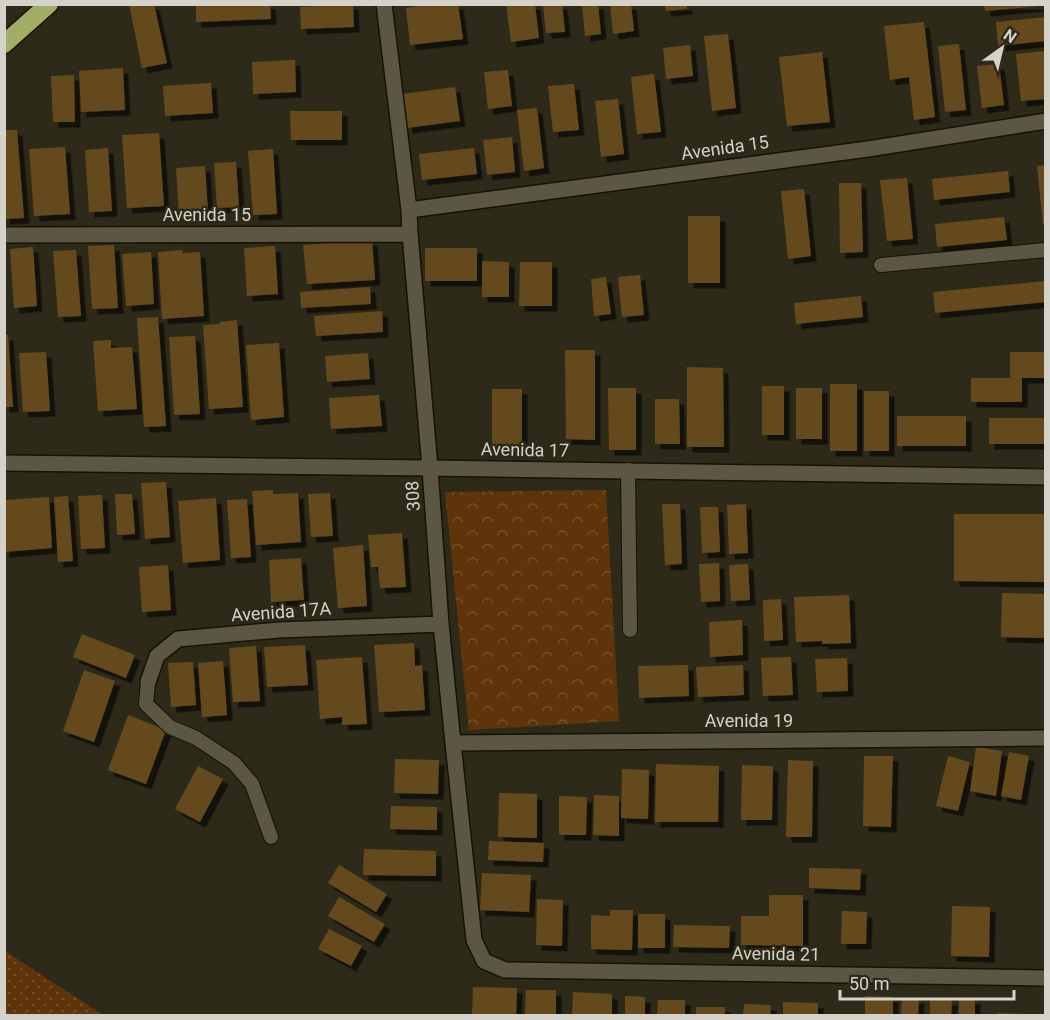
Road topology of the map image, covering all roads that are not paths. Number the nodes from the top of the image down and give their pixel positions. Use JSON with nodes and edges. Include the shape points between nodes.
{"nodes":[{"id":1,"x":50,"y":4,"type":"edge"},
{"id":2,"x":384,"y":4,"type":"edge"},
{"id":3,"x":4,"y":44,"type":"edge"},
{"id":4,"x":1046,"y":121,"type":"edge"},
{"id":5,"x":409,"y":210,"type":"junction"},
{"id":6,"x":410,"y":234,"type":"junction"},
{"id":7,"x":4,"y":235,"type":"edge"},
{"id":8,"x":1046,"y":250,"type":"edge"},
{"id":9,"x":881,"y":265,"type":"dead end"},
{"id":10,"x":4,"y":464,"type":"edge"},
{"id":11,"x":430,"y":468,"type":"junction"},
{"id":12,"x":628,"y":470,"type":"junction"},
{"id":13,"x":1046,"y":477,"type":"edge"},
{"id":14,"x":441,"y":624,"type":"junction"},
{"id":15,"x":630,"y":630,"type":"dead end"},
{"id":16,"x":148,"y":682,"type":"joint"},
{"id":17,"x":1046,"y":738,"type":"edge"},
{"id":18,"x":453,"y":743,"type":"junction"},
{"id":19,"x":271,"y":837,"type":"dead end"},
{"id":20,"x":505,"y":970,"type":"joint"},
{"id":21,"x":1046,"y":978,"type":"edge"}],
"edges":[{"from":1,"to":3,"type":"highway"},
{"from":2,"to":5,"type":"street","name":"308"},
{"from":4,"to":5,"type":"street","name":"Avenida 15","via":[[868,149]]},
{"from":5,"to":6,"type":"street","name":"308"},
{"from":6,"to":7,"type":"street","name":"Avenida 15"},
{"from":6,"to":11,"type":"street","name":"308"},
{"from":8,"to":9,"type":"lane"},
{"from":10,"to":11,"type":"street","name":"Avenida 17"},
{"from":11,"to":12,"type":"street","name":"Avenida 17"},
{"from":11,"to":14,"type":"street","name":"308"},
{"from":12,"to":13,"type":"street","name":"Avenida 17"},
{"from":12,"to":15,"type":"lane"},
{"from":14,"to":16,"type":"street","name":"Avenida 17A","via":[[279,630],[178,639],[157,656]]},
{"from":14,"to":18,"type":"street","name":"308"},
{"from":16,"to":19,"type":"lane","via":[[146,704],[170,727],[196,738],[234,763],[252,784]]},
{"from":17,"to":18,"type":"street","name":"Avenida 19"},
{"from":18,"to":20,"type":"street","name":"308","via":[[474,940],[484,961]]},
{"from":20,"to":21,"type":"street","name":"Avenida 21"}]}
